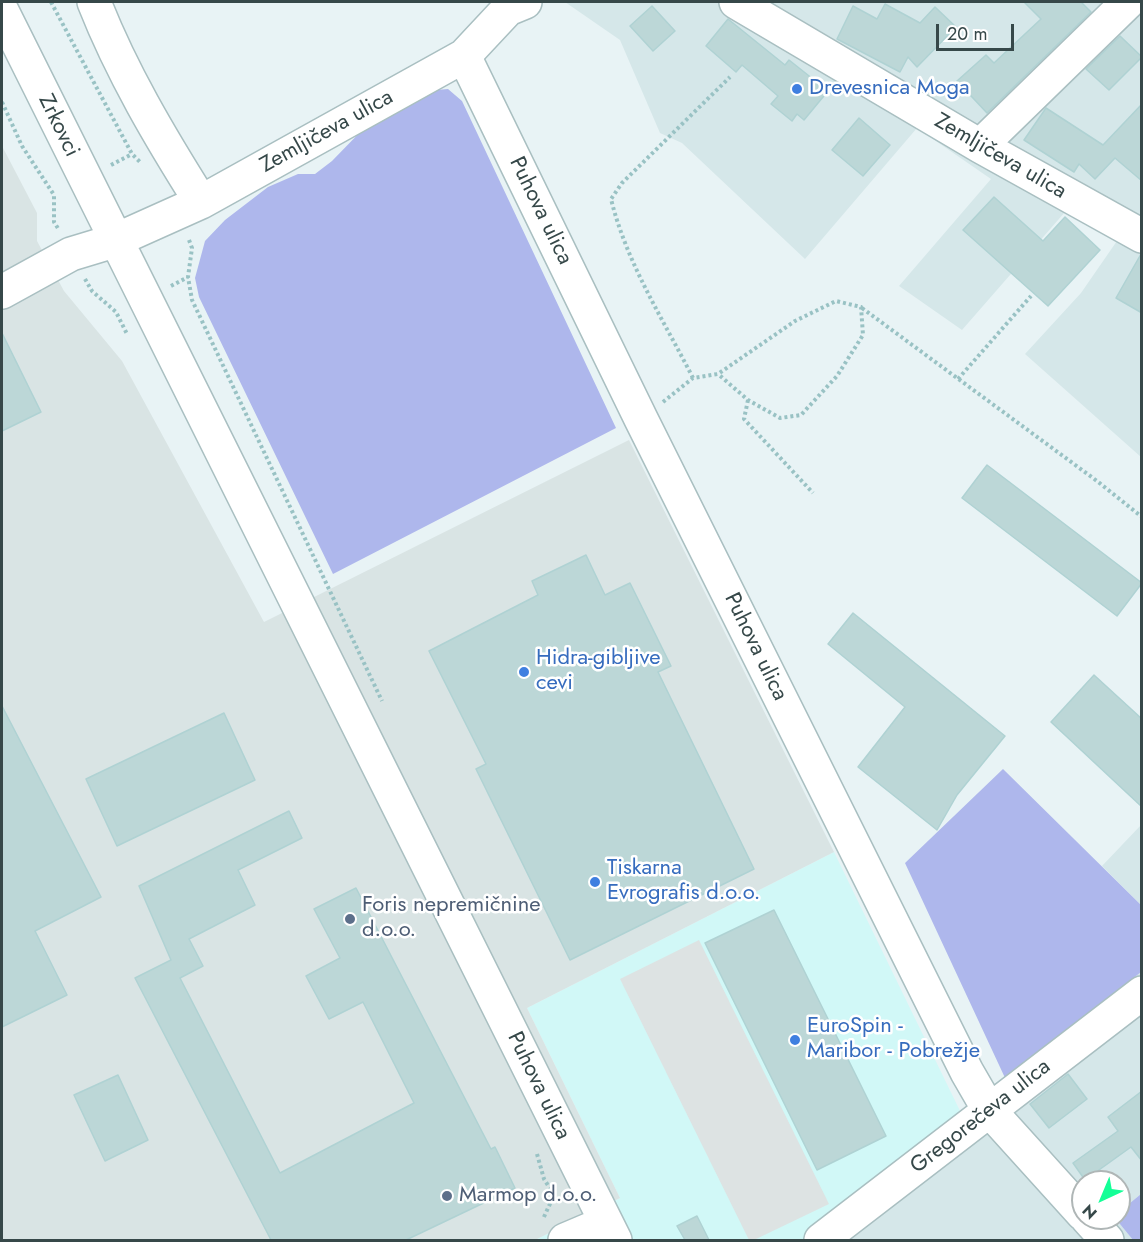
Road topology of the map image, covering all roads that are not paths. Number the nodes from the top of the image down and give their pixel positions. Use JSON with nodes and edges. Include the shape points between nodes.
{"nodes":[{"id":1,"x":525,"y":2,"type":"edge"},
{"id":2,"x":736,"y":2,"type":"edge"},
{"id":3,"x":1128,"y":2,"type":"edge"},
{"id":4,"x":2,"y":11,"type":"edge"},
{"id":5,"x":100,"y":16,"type":"edge"},
{"id":6,"x":464,"y":56,"type":"junction"},
{"id":7,"x":980,"y":147,"type":"junction"},
{"id":8,"x":201,"y":202,"type":"junction"},
{"id":9,"x":1142,"y":236,"type":"edge"},
{"id":10,"x":114,"y":241,"type":"junction"},
{"id":11,"x":2,"y":292,"type":"edge"},
{"id":12,"x":1142,"y":993,"type":"edge"},
{"id":13,"x":989,"y":1110,"type":"junction"},
{"id":14,"x":1071,"y":1201,"type":"edge"},
{"id":15,"x":610,"y":1232,"type":"edge"},
{"id":16,"x":565,"y":1240,"type":"edge"},
{"id":17,"x":821,"y":1240,"type":"edge"}],
"edges":[{"from":1,"to":6,"type":"street","name":"Zemljičeva ulica","via":[[508,9]]},
{"from":2,"to":7,"type":"street","name":"Zemljičeva ulica"},
{"from":3,"to":7,"type":"street"},
{"from":4,"to":10,"type":"street","name":"Zrkovci"},
{"from":5,"to":8,"type":"street","via":[[144,111]]},
{"from":6,"to":8,"type":"street","name":"Zemljičeva ulica"},
{"from":6,"to":13,"type":"street","name":"Puhova ulica","via":[[641,419]]},
{"from":7,"to":9,"type":"street","name":"Zemljičeva ulica"},
{"from":8,"to":10,"type":"street","name":"Zemljičeva ulica"},
{"from":10,"to":11,"type":"street","name":"Zemljičeva ulica","via":[[71,254]]},
{"from":10,"to":15,"type":"street","name":"Puhova ulica"},
{"from":12,"to":13,"type":"street","name":"Gregorečeva ulica"},
{"from":13,"to":14,"type":"street","name":"Puhova ulica"},
{"from":13,"to":17,"type":"street","name":"Gregorečeva ulica"},
{"from":15,"to":16,"type":"street","name":"Puhova ulica"}]}
